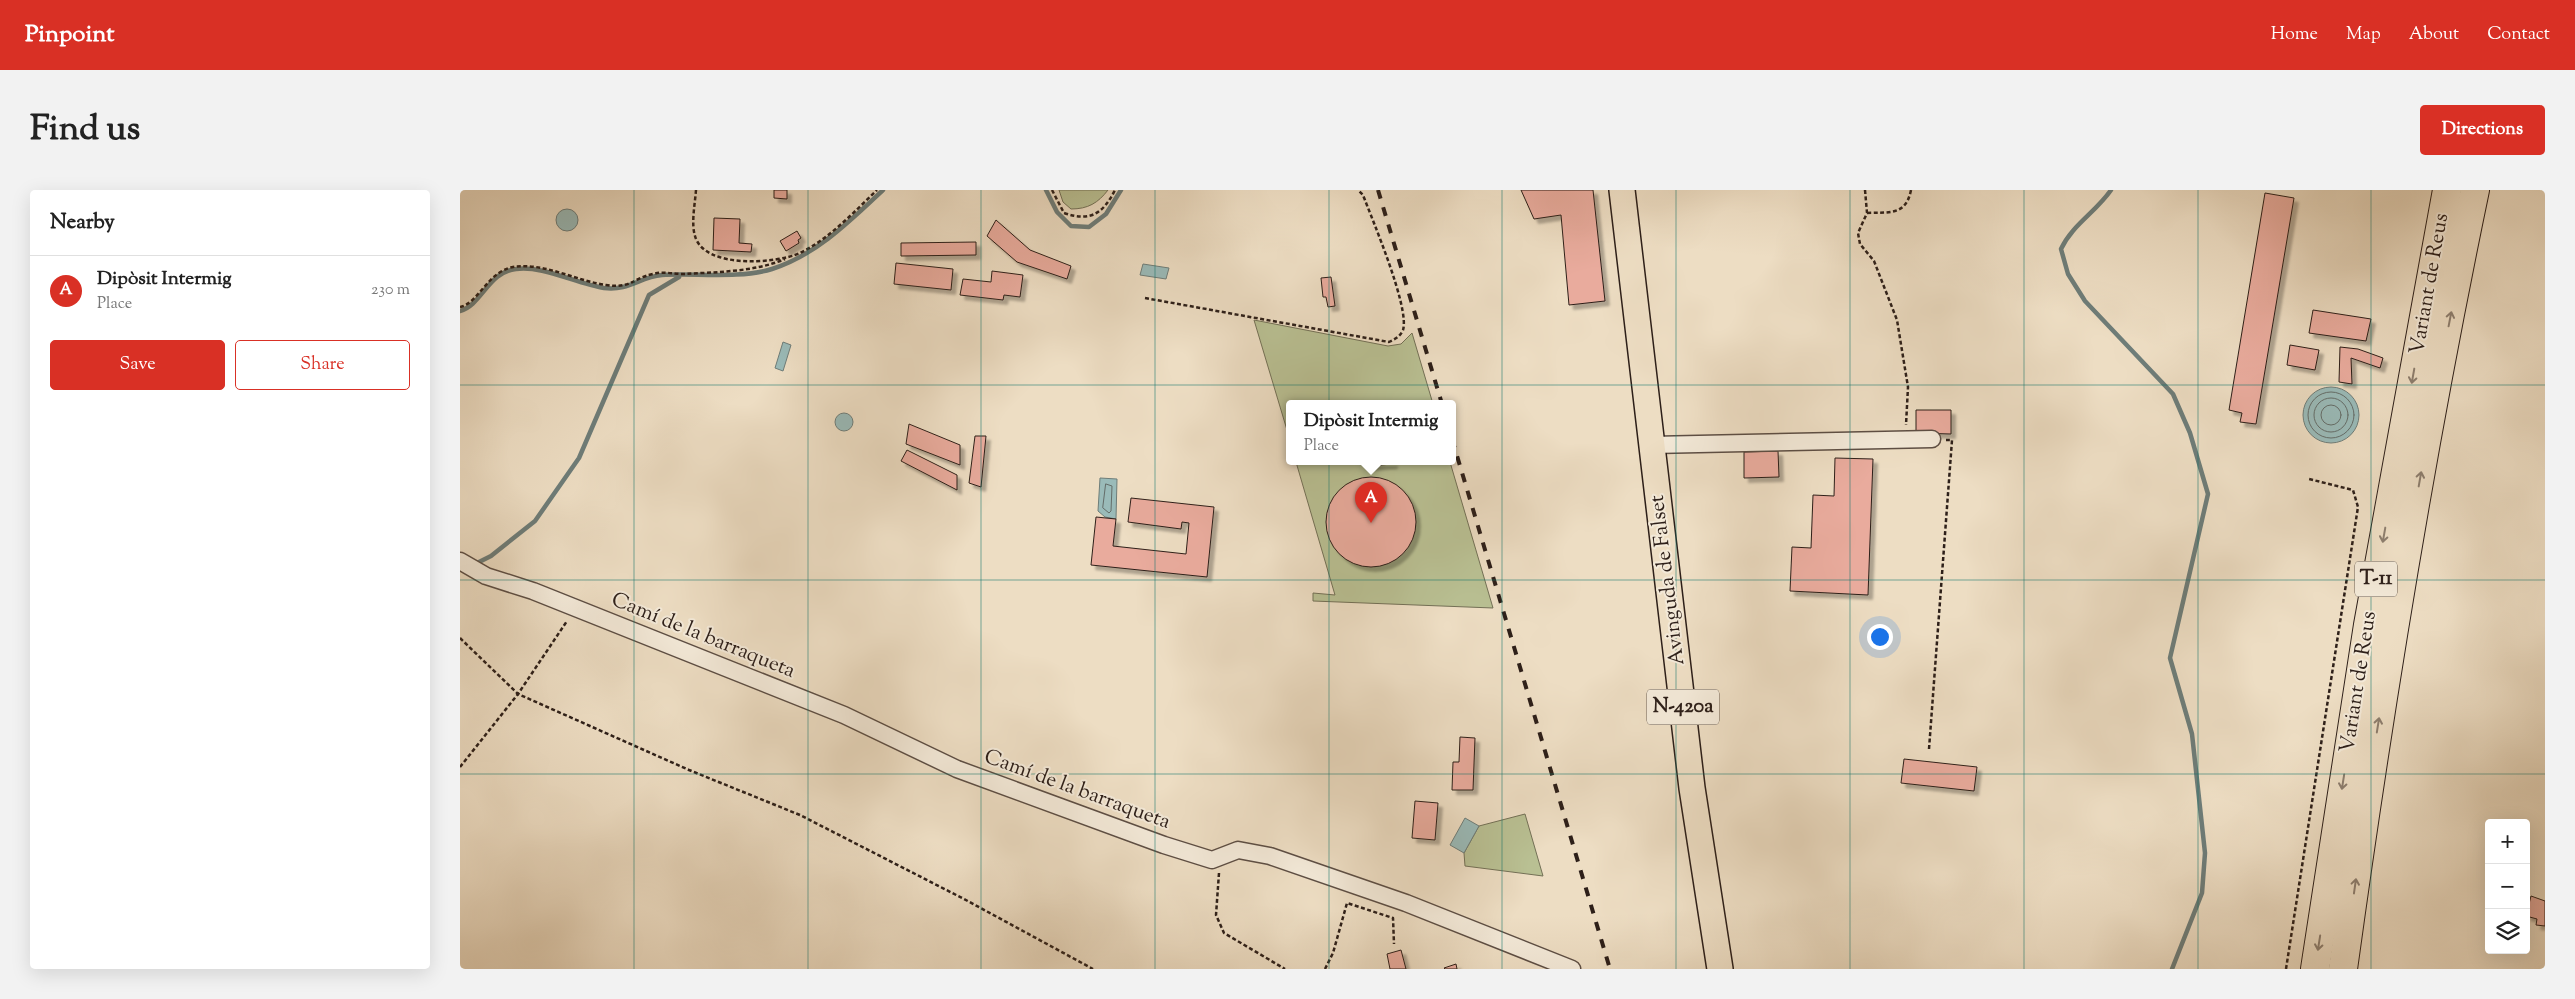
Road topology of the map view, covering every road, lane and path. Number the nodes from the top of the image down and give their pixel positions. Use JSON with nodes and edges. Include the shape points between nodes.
{"nodes":[{"id":1,"x":696,"y":190,"type":"edge"},
{"id":2,"x":877,"y":190,"type":"edge"},
{"id":3,"x":1052,"y":190,"type":"edge"},
{"id":4,"x":1115,"y":190,"type":"edge"},
{"id":5,"x":1358,"y":190,"type":"edge"},
{"id":6,"x":1622,"y":190,"type":"edge"},
{"id":7,"x":1865,"y":190,"type":"edge"},
{"id":8,"x":1911,"y":190,"type":"edge"},
{"id":9,"x":2448,"y":190,"type":"edge"},
{"id":10,"x":2475,"y":190,"type":"edge"},
{"id":11,"x":1867,"y":213,"type":"junction"},
{"id":12,"x":785,"y":259,"type":"junction"},
{"id":13,"x":1145,"y":298,"type":"dead end"},
{"id":14,"x":460,"y":307,"type":"edge"},
{"id":15,"x":1905,"y":439,"type":"junction"},
{"id":16,"x":1932,"y":439,"type":"joint"},
{"id":17,"x":1652,"y":444,"type":"junction"},
{"id":18,"x":2309,"y":479,"type":"dead end"},
{"id":19,"x":460,"y":561,"type":"edge"},
{"id":20,"x":576,"y":608,"type":"junction"},
{"id":21,"x":460,"y":638,"type":"edge"},
{"id":22,"x":518,"y":694,"type":"junction"},
{"id":23,"x":1929,"y":750,"type":"dead end"},
{"id":24,"x":460,"y":766,"type":"edge"},
{"id":25,"x":1221,"y":856,"type":"junction"},
{"id":26,"x":1394,"y":944,"type":"dead end"},
{"id":27,"x":1093,"y":969,"type":"edge"},
{"id":28,"x":1285,"y":969,"type":"edge"},
{"id":29,"x":1325,"y":969,"type":"edge"},
{"id":30,"x":1572,"y":969,"type":"edge"},
{"id":31,"x":1720,"y":969,"type":"edge"},
{"id":32,"x":2286,"y":969,"type":"edge"},
{"id":33,"x":2315,"y":969,"type":"edge"},
{"id":34,"x":2343,"y":969,"type":"edge"}],
"edges":[{"from":1,"to":12,"type":"path","via":[[695,237],[706,251],[724,260]]},
{"from":2,"to":12,"type":"path","via":[[834,230]]},
{"from":3,"to":4,"type":"path","via":[[1064,213],[1080,219],[1098,213]]},
{"from":5,"to":13,"type":"path","via":[[1363,195],[1382,244],[1401,305],[1404,328],[1400,336],[1389,342]]},
{"from":6,"to":17,"type":"main road","name":"Avinguda de Falset","number":"N-420a"},
{"from":7,"to":11,"type":"path"},
{"from":8,"to":11,"type":"path","via":[[1909,202],[1902,208],[1893,212]]},
{"from":9,"to":33,"type":"highway","name":"Variant de Reus","number":"T-11","one_way":true,"via":[[2368,625]]},
{"from":34,"to":10,"type":"highway","name":"Variant de Reus","number":"T-11","one_way":true,"via":[[2393,631]]},
{"from":11,"to":15,"type":"path","via":[[1858,234],[1860,244],[1874,261],[1897,320],[1908,387]]},
{"from":12,"to":14,"type":"path","via":[[773,264],[716,272],[653,274],[624,287],[542,268],[513,267],[503,270],[484,285],[468,305]]},
{"from":15,"to":16,"type":"street"},
{"from":15,"to":17,"type":"street"},
{"from":16,"to":23,"type":"path","via":[[1952,440]]},
{"from":17,"to":31,"type":"main road","name":"Avinguda de Falset","number":"N-420a","via":[[1692,788]]},
{"from":18,"to":32,"type":"path","via":[[2353,490],[2358,507]]},
{"from":19,"to":20,"type":"street","name":"Camí de la barraqueta","via":[[486,576]]},
{"from":20,"to":22,"type":"path"},
{"from":20,"to":25,"type":"street","name":"Camí de la barraqueta","via":[[844,715],[957,769],[1164,845],[1212,860]]},
{"from":21,"to":22,"type":"path"},
{"from":22,"to":24,"type":"path"},
{"from":22,"to":27,"type":"path","via":[[800,815]]},
{"from":25,"to":28,"type":"path","via":[[1216,915],[1224,933]]},
{"from":25,"to":30,"type":"street","name":"Camí de la barraqueta","via":[[1238,850],[1270,856],[1406,902]]},
{"from":26,"to":29,"type":"path","via":[[1393,918],[1347,903],[1333,953]]}]}
